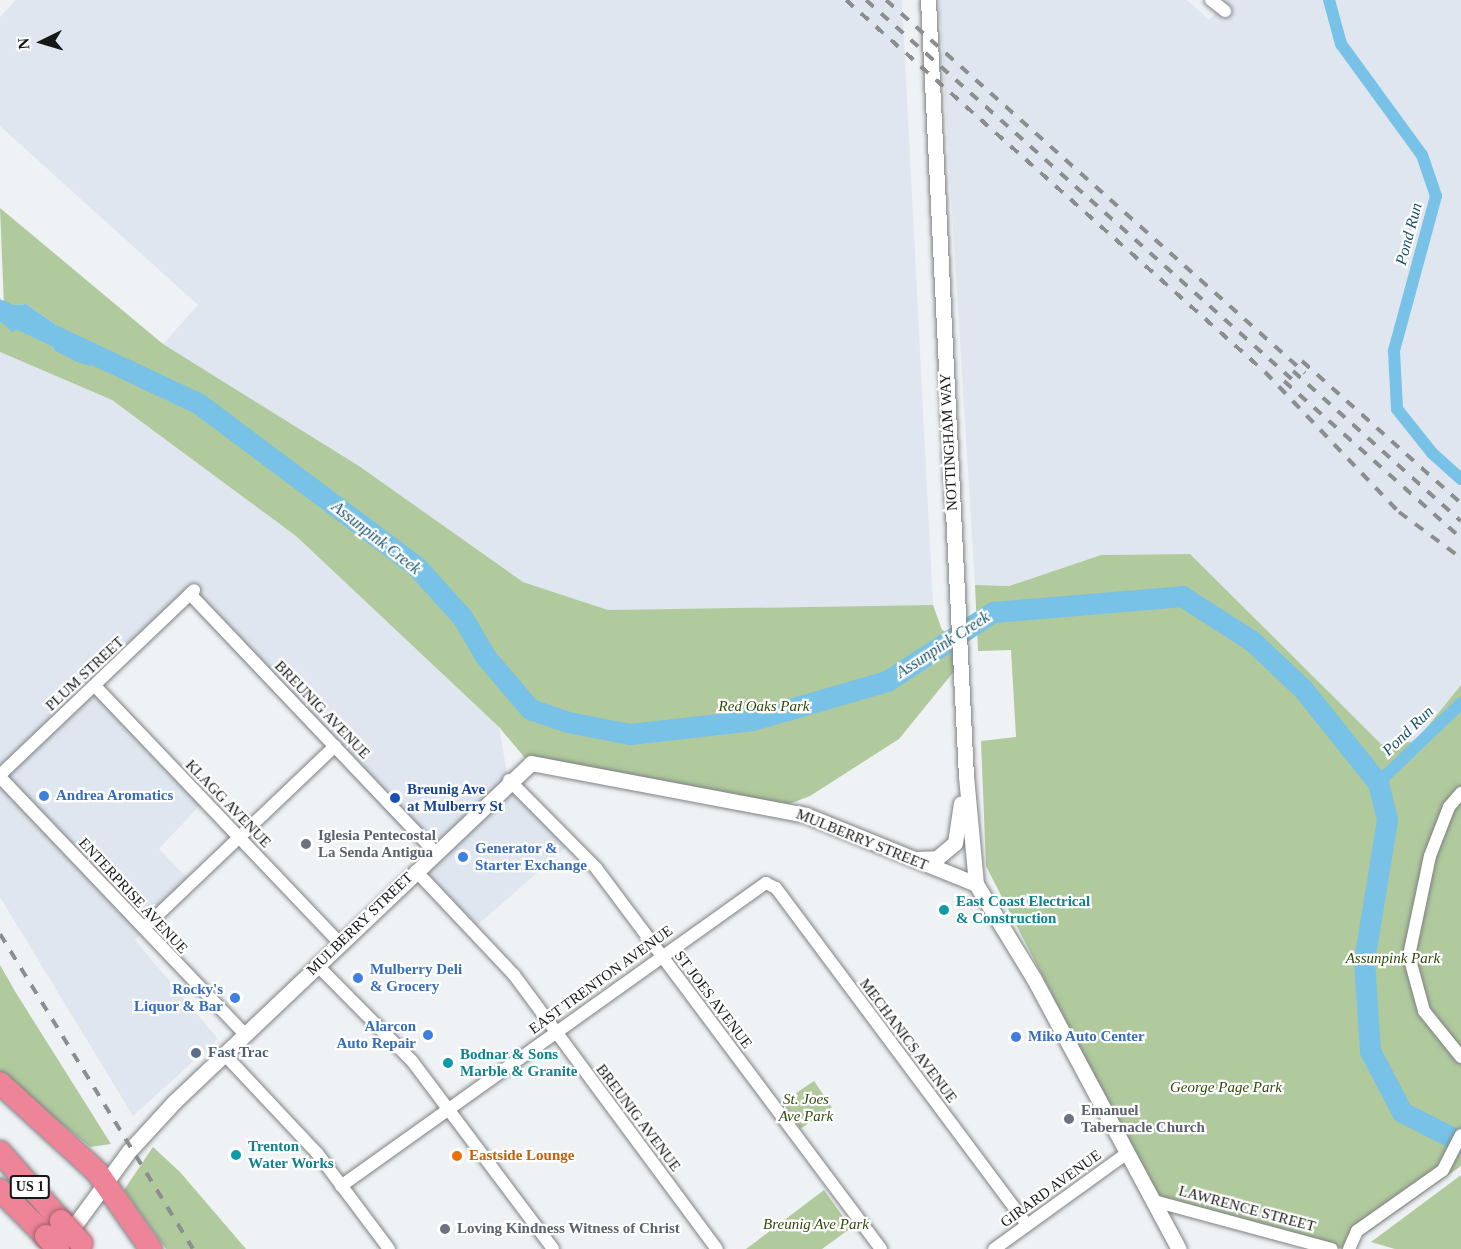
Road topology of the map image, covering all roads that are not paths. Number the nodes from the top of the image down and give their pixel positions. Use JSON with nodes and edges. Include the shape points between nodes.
{"nodes":[{"id":1,"x":928,"y":0,"type":"edge"},
{"id":2,"x":1211,"y":0,"type":"edge"},
{"id":3,"x":1225,"y":11,"type":"dead end"},
{"id":4,"x":192,"y":592,"type":"joint"},
{"id":5,"x":95,"y":686,"type":"junction"},
{"id":6,"x":335,"y":746,"type":"junction"},
{"id":7,"x":0,"y":776,"type":"edge"},
{"id":8,"x":966,"y":776,"type":"junction"},
{"id":9,"x":510,"y":780,"type":"junction"},
{"id":10,"x":1461,"y":793,"type":"edge"},
{"id":11,"x":240,"y":837,"type":"junction"},
{"id":12,"x":435,"y":852,"type":"junction"},
{"id":13,"x":912,"y":860,"type":"junction"},
{"id":14,"x":416,"y":871,"type":"junction"},
{"id":15,"x":762,"y":883,"type":"joint"},
{"id":16,"x":976,"y":884,"type":"junction"},
{"id":17,"x":144,"y":928,"type":"junction"},
{"id":18,"x":340,"y":943,"type":"junction"},
{"id":19,"x":660,"y":955,"type":"junction"},
{"id":20,"x":317,"y":965,"type":"junction"},
{"id":21,"x":555,"y":1032,"type":"junction"},
{"id":22,"x":245,"y":1034,"type":"junction"},
{"id":23,"x":224,"y":1054,"type":"junction"},
{"id":24,"x":1461,"y":1057,"type":"edge"},
{"id":25,"x":0,"y":1083,"type":"edge"},
{"id":26,"x":448,"y":1108,"type":"junction"},
{"id":27,"x":1461,"y":1136,"type":"edge"},
{"id":28,"x":0,"y":1152,"type":"edge"},
{"id":29,"x":1126,"y":1154,"type":"junction"},
{"id":30,"x":104,"y":1185,"type":"junction"},
{"id":31,"x":341,"y":1186,"type":"junction"},
{"id":32,"x":2,"y":1190,"type":"edge"},
{"id":33,"x":1154,"y":1201,"type":"junction"},
{"id":34,"x":1027,"y":1225,"type":"junction"},
{"id":35,"x":55,"y":1239,"type":"edge"},
{"id":36,"x":84,"y":1246,"type":"edge"},
{"id":37,"x":1324,"y":1248,"type":"edge"},
{"id":38,"x":151,"y":1249,"type":"edge"},
{"id":39,"x":389,"y":1249,"type":"edge"},
{"id":40,"x":553,"y":1249,"type":"edge"},
{"id":41,"x":717,"y":1249,"type":"edge"},
{"id":42,"x":881,"y":1249,"type":"edge"},
{"id":43,"x":994,"y":1249,"type":"edge"},
{"id":44,"x":1179,"y":1249,"type":"edge"},
{"id":45,"x":1349,"y":1249,"type":"edge"}],
"edges":[{"from":1,"to":8,"type":"street","name":"NOTTINGHAM WAY"},
{"from":2,"to":3,"type":"street"},
{"from":4,"to":5,"type":"street","name":"PLUM STREET"},
{"from":4,"to":6,"type":"street","name":"BREUNIG AVENUE"},
{"from":5,"to":7,"type":"street","name":"PLUM STREET"},
{"from":5,"to":11,"type":"street","name":"KLAGG AVENUE"},
{"from":6,"to":11,"type":"street"},
{"from":6,"to":12,"type":"street","name":"BREUNIG AVENUE"},
{"from":7,"to":17,"type":"street","name":"ENTERPRISE AVENUE"},
{"from":8,"to":13,"type":"street","via":[[955,843],[937,858]]},
{"from":8,"to":16,"type":"street","name":"NOTTINGHAM WAY"},
{"from":9,"to":12,"type":"street","name":"MULBERRY STREET"},
{"from":9,"to":13,"type":"street","name":"MULBERRY STREET","via":[[524,767],[539,763],[756,804],[806,815]]},
{"from":9,"to":19,"type":"street","name":"ST JOES AVENUE","via":[[596,868]]},
{"from":10,"to":24,"type":"street","via":[[1449,807],[1430,856],[1408,956],[1424,1011]]},
{"from":11,"to":17,"type":"street"},
{"from":11,"to":18,"type":"street","name":"KLAGG AVENUE"},
{"from":12,"to":14,"type":"street","name":"MULBERRY STREET"},
{"from":13,"to":16,"type":"street","name":"MULBERRY STREET"},
{"from":14,"to":18,"type":"street","name":"MULBERRY STREET"},
{"from":14,"to":21,"type":"street","name":"BREUNIG AVENUE","via":[[514,975]]},
{"from":15,"to":19,"type":"street","name":"EAST TRENTON AVENUE"},
{"from":15,"to":34,"type":"street","name":"MECHANICS AVENUE","via":[[776,888]]},
{"from":16,"to":29,"type":"street","via":[[1034,979]]},
{"from":17,"to":22,"type":"street","name":"ENTERPRISE AVENUE"},
{"from":18,"to":20,"type":"street","name":"MULBERRY STREET"},
{"from":19,"to":21,"type":"street","name":"EAST TRENTON AVENUE"},
{"from":19,"to":42,"type":"street","name":"ST JOES AVENUE"},
{"from":20,"to":22,"type":"street","name":"MULBERRY STREET"},
{"from":20,"to":26,"type":"street","via":[[412,1061]]},
{"from":21,"to":26,"type":"street","name":"EAST TRENTON AVENUE"},
{"from":21,"to":41,"type":"street","name":"BREUNIG AVENUE"},
{"from":22,"to":23,"type":"street","name":"MULBERRY STREET"},
{"from":23,"to":30,"type":"street","name":"MULBERRY STREET","via":[[151,1126]]},
{"from":23,"to":31,"type":"street"},
{"from":25,"to":30,"type":"highway","via":[[97,1172]]},
{"from":26,"to":31,"type":"street","name":"EAST TRENTON AVENUE"},
{"from":26,"to":40,"type":"street"},
{"from":27,"to":45,"type":"street","via":[[1438,1174],[1357,1231]]},
{"from":28,"to":35,"type":"highway","number":"US 1"},
{"from":29,"to":33,"type":"street"},
{"from":29,"to":34,"type":"street","name":"GIRARD AVENUE"},
{"from":30,"to":35,"type":"street","name":"MULBERRY STREET"},
{"from":30,"to":38,"type":"highway"},
{"from":31,"to":39,"type":"street"},
{"from":32,"to":35,"type":"highway","number":"US 1"},
{"from":33,"to":37,"type":"street","name":"LAWRENCE STREET"},
{"from":33,"to":44,"type":"street"},
{"from":34,"to":43,"type":"street","name":"GIRARD AVENUE"},
{"from":35,"to":36,"type":"highway","number":"US 1","bridge":true}]}
